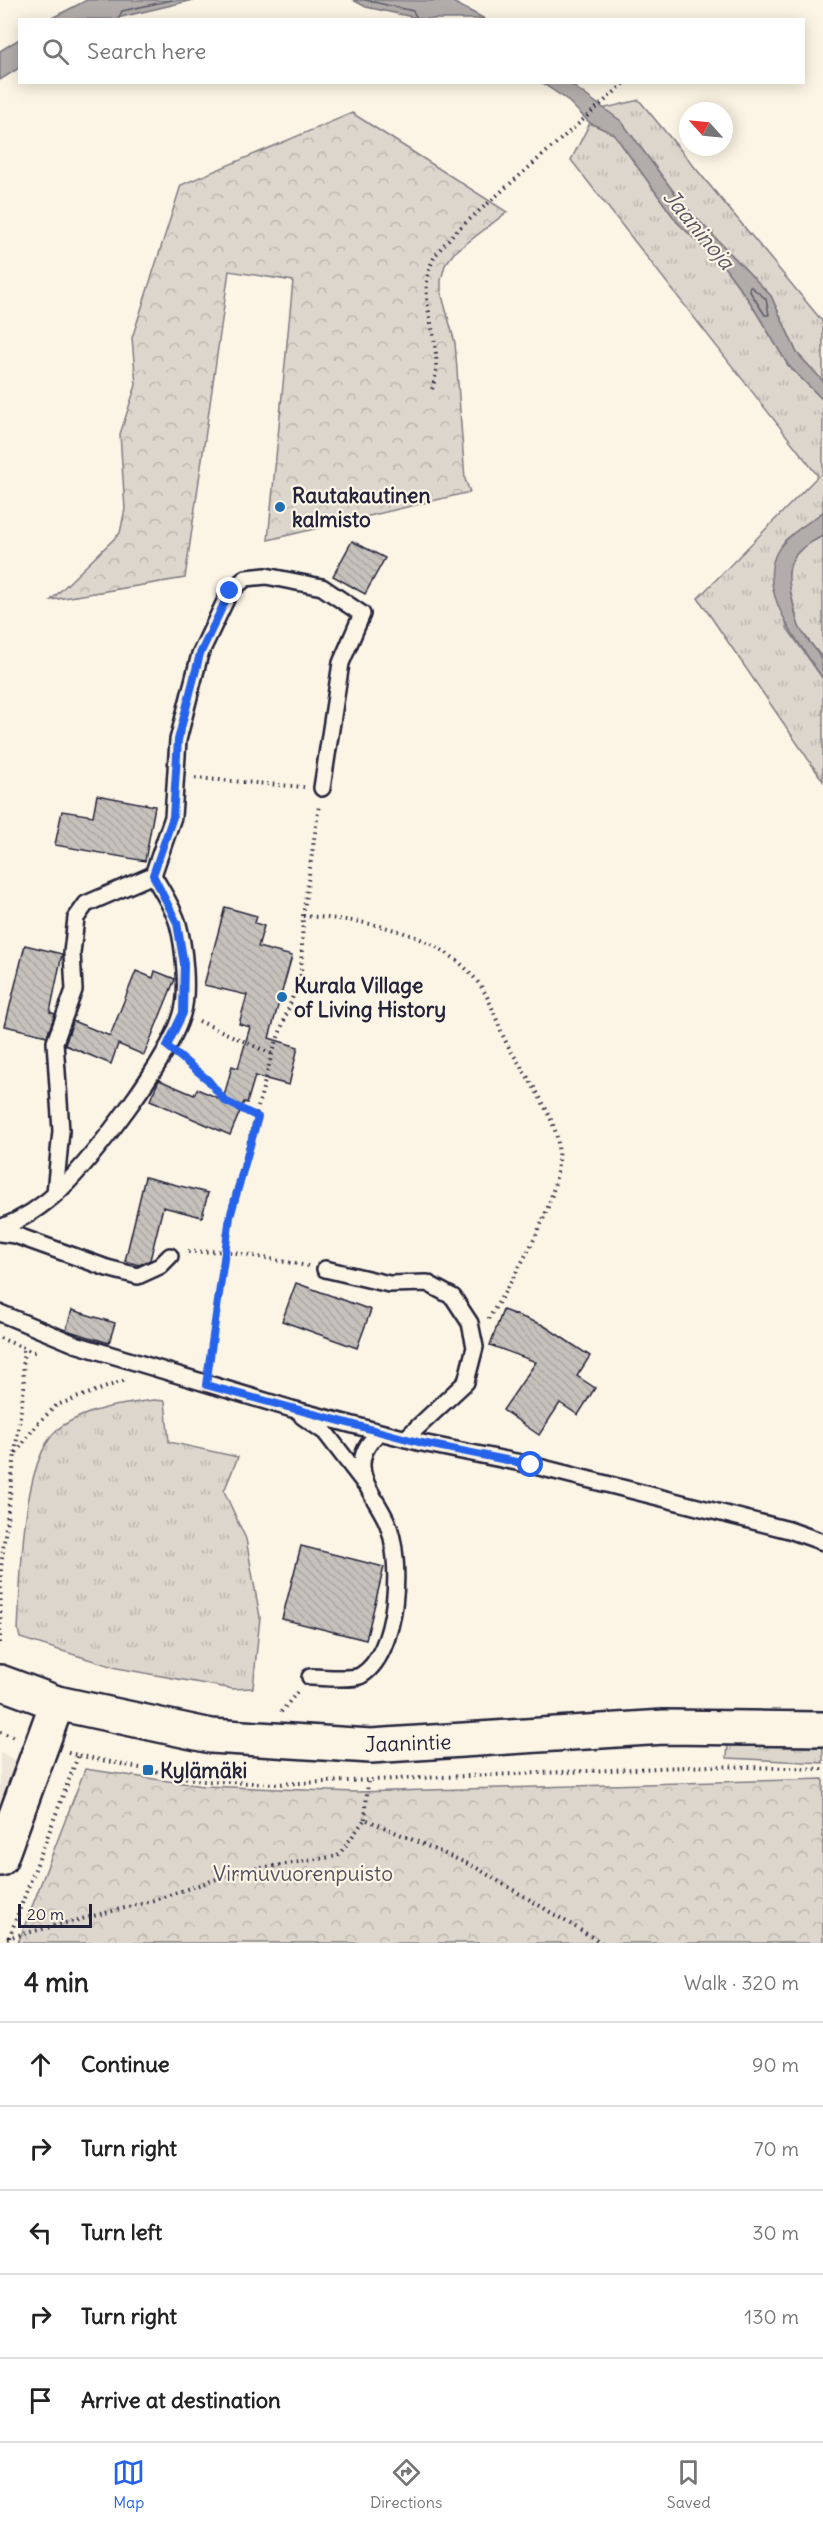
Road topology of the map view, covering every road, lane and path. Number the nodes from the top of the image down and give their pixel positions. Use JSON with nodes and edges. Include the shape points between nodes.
{"nodes":[{"id":1,"x":624,"y":84,"type":"edge"},
{"id":2,"x":432,"y":389,"type":"dead end"},
{"id":3,"x":175,"y":776,"type":"junction"},
{"id":4,"x":321,"y":788,"type":"junction"},
{"id":5,"x":153,"y":875,"type":"junction"},
{"id":6,"x":303,"y":916,"type":"junction"},
{"id":7,"x":183,"y":1013,"type":"junction"},
{"id":8,"x":167,"y":1046,"type":"junction"},
{"id":9,"x":273,"y":1054,"type":"junction"},
{"id":10,"x":258,"y":1117,"type":"junction"},
{"id":11,"x":55,"y":1193,"type":"junction"},
{"id":12,"x":0,"y":1228,"type":"edge"},
{"id":13,"x":0,"y":1233,"type":"edge"},
{"id":14,"x":226,"y":1251,"type":"junction"},
{"id":15,"x":170,"y":1256,"type":"joint"},
{"id":16,"x":326,"y":1269,"type":"joint"},
{"id":17,"x":0,"y":1313,"type":"edge"},
{"id":18,"x":475,"y":1344,"type":"junction"},
{"id":19,"x":23,"y":1348,"type":"dead end"},
{"id":20,"x":168,"y":1374,"type":"junction"},
{"id":21,"x":206,"y":1385,"type":"junction"},
{"id":22,"x":292,"y":1409,"type":"junction"},
{"id":23,"x":380,"y":1432,"type":"junction"},
{"id":24,"x":405,"y":1439,"type":"junction"},
{"id":25,"x":15,"y":1454,"type":"junction"},
{"id":26,"x":369,"y":1488,"type":"junction"},
{"id":27,"x":823,"y":1542,"type":"edge"},
{"id":28,"x":0,"y":1643,"type":"edge"},
{"id":29,"x":310,"y":1677,"type":"joint"},
{"id":30,"x":0,"y":1682,"type":"edge"},
{"id":31,"x":57,"y":1703,"type":"junction"},
{"id":32,"x":280,"y":1712,"type":"dead end"},
{"id":33,"x":823,"y":1729,"type":"edge"},
{"id":34,"x":0,"y":1732,"type":"edge"},
{"id":35,"x":13,"y":1736,"type":"dead end"},
{"id":36,"x":823,"y":1769,"type":"edge"},
{"id":37,"x":368,"y":1782,"type":"junction"},
{"id":38,"x":365,"y":1819,"type":"junction"},
{"id":39,"x":0,"y":1859,"type":"edge"},
{"id":40,"x":7,"y":1941,"type":"edge"},
{"id":41,"x":602,"y":1943,"type":"edge"}],
"edges":[{"from":1,"to":2,"type":"path","via":[[453,234],[433,260],[426,283],[438,357]]},
{"from":3,"to":4,"type":"path"},
{"from":3,"to":4,"type":"lane","via":[[178,740],[200,654],[230,591],[246,578],[266,576],[322,587],[362,614],[341,663]]},
{"from":3,"to":5,"type":"lane","via":[[173,817]]},
{"from":4,"to":6,"type":"path"},
{"from":5,"to":7,"type":"lane","via":[[177,923],[184,964]]},
{"from":5,"to":11,"type":"lane","via":[[86,904],[76,918],[72,953],[74,990],[55,1042],[61,1131]]},
{"from":6,"to":9,"type":"path","via":[[301,974]]},
{"from":6,"to":18,"type":"path","via":[[370,922],[444,952],[480,986],[505,1042],[543,1103],[558,1143],[554,1190],[532,1244]]},
{"from":7,"to":8,"type":"lane"},
{"from":7,"to":9,"type":"path"},
{"from":8,"to":10,"type":"path","via":[[208,1080],[225,1101]]},
{"from":8,"to":11,"type":"lane","via":[[123,1115]]},
{"from":9,"to":10,"type":"path"},
{"from":10,"to":14,"type":"path","via":[[230,1217]]},
{"from":11,"to":12,"type":"lane","via":[[16,1222]]},
{"from":13,"to":15,"type":"lane","via":[[138,1276],[160,1266]]},
{"from":14,"to":15,"type":"path","via":[[180,1252]]},
{"from":14,"to":16,"type":"path"},
{"from":14,"to":21,"type":"path"},
{"from":16,"to":18,"type":"lane","via":[[388,1284],[427,1283],[453,1297],[470,1323]]},
{"from":17,"to":20,"type":"lane","via":[[75,1344]]},
{"from":18,"to":24,"type":"lane","via":[[466,1382]]},
{"from":19,"to":25,"type":"path","via":[[24,1387]]},
{"from":20,"to":21,"type":"lane"},
{"from":20,"to":25,"type":"path","via":[[133,1377],[57,1405]]},
{"from":21,"to":22,"type":"lane"},
{"from":22,"to":23,"type":"lane"},
{"from":22,"to":26,"type":"lane","via":[[325,1432]]},
{"from":23,"to":24,"type":"lane"},
{"from":23,"to":26,"type":"lane","via":[[368,1443],[362,1463]]},
{"from":24,"to":27,"type":"lane","via":[[543,1468]]},
{"from":25,"to":28,"type":"path","via":[[1,1567]]},
{"from":26,"to":29,"type":"lane","via":[[387,1522],[395,1552],[396,1593],[382,1653],[359,1677]]},
{"from":29,"to":32,"type":"path"},
{"from":30,"to":31,"type":"main road","name":"Jaanintie"},
{"from":31,"to":33,"type":"main road","name":"Jaanintie","via":[[211,1736],[371,1746],[664,1727]]},
{"from":31,"to":39,"type":"main road"},
{"from":34,"to":35,"type":"path"},
{"from":36,"to":37,"type":"path","via":[[710,1766]]},
{"from":37,"to":38,"type":"path"},
{"from":37,"to":40,"type":"path","via":[[202,1781],[78,1756]]},
{"from":38,"to":40,"type":"path","via":[[338,1856],[241,1871],[148,1902]]},
{"from":38,"to":41,"type":"path","via":[[475,1867]]}]}
